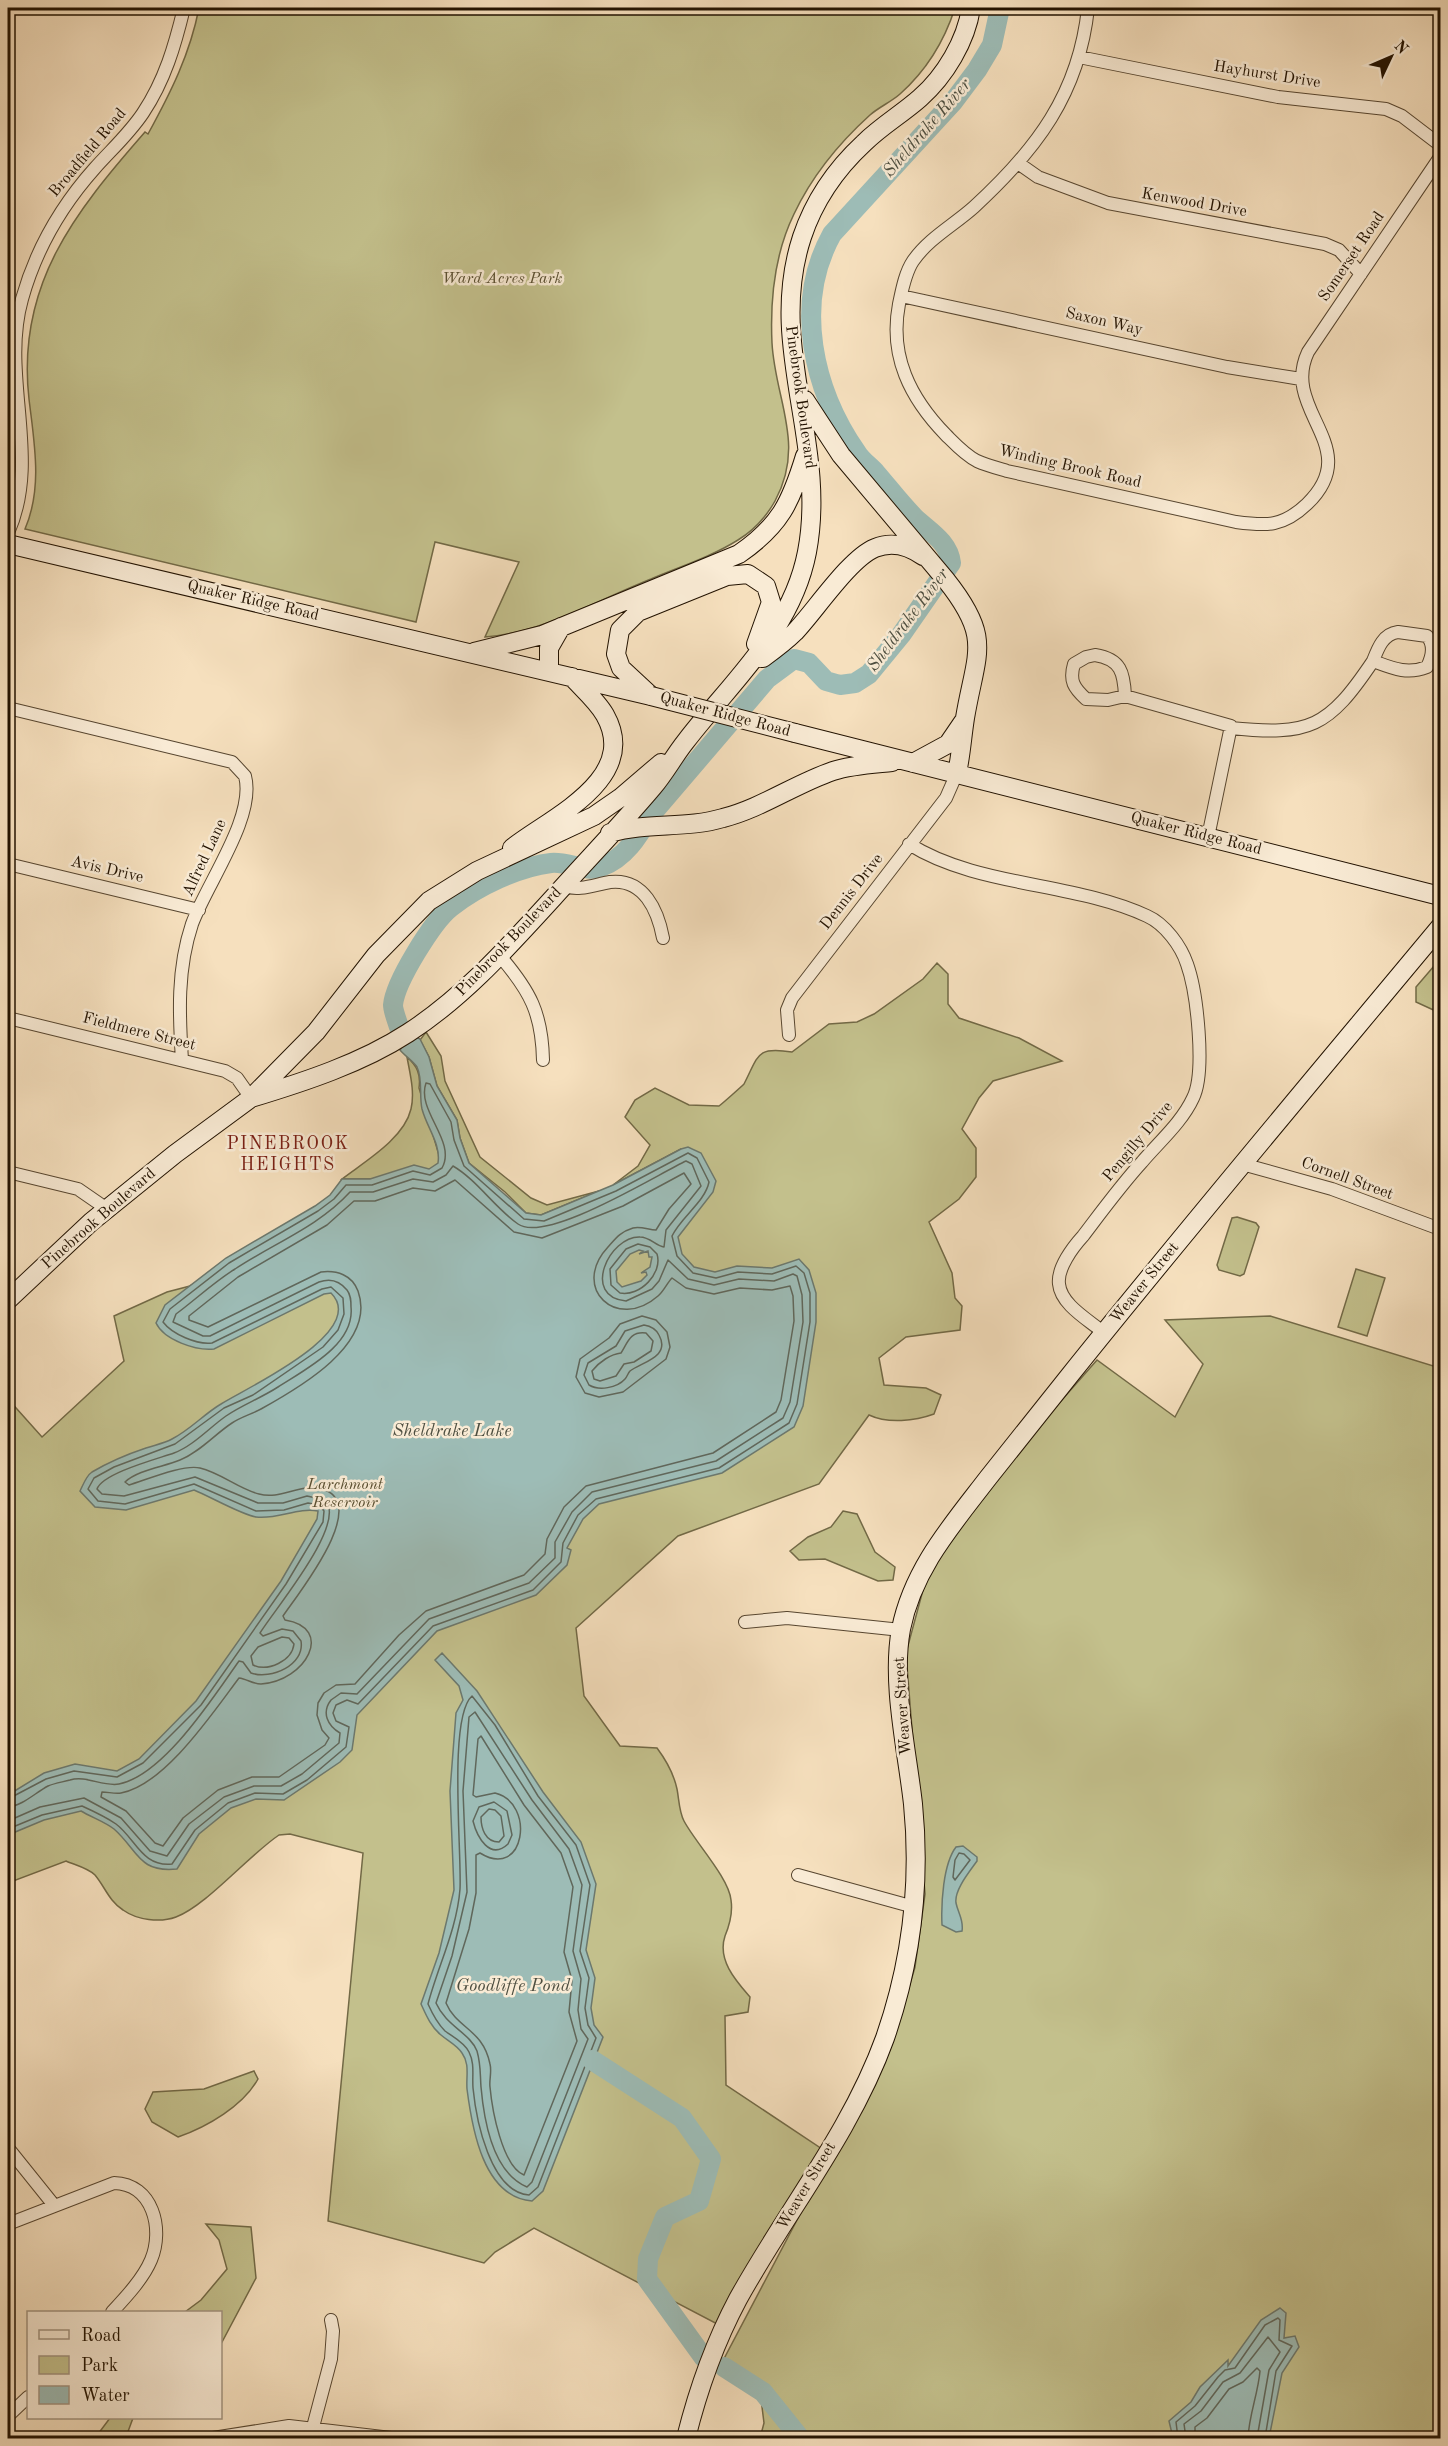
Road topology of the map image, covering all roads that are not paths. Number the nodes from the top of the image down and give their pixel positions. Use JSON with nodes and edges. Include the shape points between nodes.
{"nodes":[{"id":1,"x":184,"y":8,"type":"edge"},
{"id":2,"x":972,"y":8,"type":"edge"},
{"id":3,"x":1088,"y":8,"type":"edge"},
{"id":4,"x":1079,"y":57,"type":"junction"},
{"id":5,"x":1440,"y":145,"type":"edge"},
{"id":6,"x":1440,"y":157,"type":"edge"},
{"id":7,"x":1018,"y":163,"type":"junction"},
{"id":8,"x":1360,"y":274,"type":"junction"},
{"id":9,"x":901,"y":296,"type":"junction"},
{"id":10,"x":1301,"y":379,"type":"junction"},
{"id":11,"x":799,"y":390,"type":"junction"},
{"id":12,"x":807,"y":446,"type":"junction"},
{"id":13,"x":8,"y":533,"type":"edge"},
{"id":14,"x":8,"y":543,"type":"edge"},
{"id":15,"x":930,"y":561,"type":"junction"},
{"id":16,"x":561,"y":627,"type":"junction"},
{"id":17,"x":470,"y":652,"type":"junction"},
{"id":18,"x":1373,"y":660,"type":"junction"},
{"id":19,"x":549,"y":671,"type":"junction"},
{"id":20,"x":745,"y":671,"type":"junction"},
{"id":21,"x":572,"y":677,"type":"junction"},
{"id":22,"x":651,"y":696,"type":"junction"},
{"id":23,"x":1125,"y":696,"type":"junction"},
{"id":24,"x":8,"y":708,"type":"edge"},
{"id":25,"x":965,"y":718,"type":"junction"},
{"id":26,"x":1230,"y":728,"type":"junction"},
{"id":27,"x":687,"y":740,"type":"junction"},
{"id":28,"x":908,"y":762,"type":"junction"},
{"id":29,"x":957,"y":773,"type":"junction"},
{"id":30,"x":576,"y":826,"type":"junction"},
{"id":31,"x":610,"y":833,"type":"junction"},
{"id":32,"x":1208,"y":837,"type":"junction"},
{"id":33,"x":909,"y":844,"type":"junction"},
{"id":34,"x":591,"y":856,"type":"junction"},
{"id":35,"x":8,"y":864,"type":"edge"},
{"id":36,"x":490,"y":864,"type":"junction"},
{"id":37,"x":568,"y":881,"type":"junction"},
{"id":38,"x":1440,"y":896,"type":"edge"},
{"id":39,"x":199,"y":910,"type":"junction"},
{"id":40,"x":1440,"y":927,"type":"edge"},
{"id":41,"x":663,"y":938,"type":"dead end"},
{"id":42,"x":500,"y":956,"type":"junction"},
{"id":43,"x":8,"y":1018,"type":"edge"},
{"id":44,"x":789,"y":1035,"type":"dead end"},
{"id":45,"x":182,"y":1060,"type":"junction"},
{"id":46,"x":543,"y":1060,"type":"dead end"},
{"id":47,"x":251,"y":1098,"type":"junction"},
{"id":48,"x":1242,"y":1164,"type":"junction"},
{"id":49,"x":8,"y":1172,"type":"edge"},
{"id":50,"x":107,"y":1209,"type":"junction"},
{"id":51,"x":1440,"y":1229,"type":"edge"},
{"id":52,"x":8,"y":1300,"type":"edge"},
{"id":53,"x":1104,"y":1333,"type":"junction"},
{"id":54,"x":745,"y":1622,"type":"dead end"},
{"id":55,"x":901,"y":1630,"type":"junction"},
{"id":56,"x":798,"y":1875,"type":"dead end"},
{"id":57,"x":914,"y":1907,"type":"junction"},
{"id":58,"x":8,"y":2148,"type":"edge"},
{"id":59,"x":53,"y":2204,"type":"junction"},
{"id":60,"x":8,"y":2224,"type":"edge"},
{"id":61,"x":113,"y":2311,"type":"edge"},
{"id":62,"x":331,"y":2320,"type":"dead end"},
{"id":63,"x":27,"y":2398,"type":"edge"},
{"id":64,"x":8,"y":2416,"type":"edge"},
{"id":65,"x":313,"y":2433,"type":"edge"},
{"id":66,"x":213,"y":2439,"type":"edge"},
{"id":67,"x":392,"y":2439,"type":"edge"},
{"id":68,"x":686,"y":2439,"type":"edge"}],
"edges":[{"from":1,"to":13,"type":"street","name":"Broadfield Road","via":[[173,52],[144,111],[70,198],[44,240],[22,300],[16,331],[16,398],[22,433],[23,483]]},
{"from":2,"to":11,"type":"street","name":"Pinebrook Boulevard","via":[[960,44],[943,71],[920,98],[854,153],[825,190],[809,220],[789,297],[791,348]]},
{"from":3,"to":4,"type":"street","name":"Winding Brook Road"},
{"from":4,"to":5,"type":"street","name":"Hayhurst Drive","via":[[1278,97],[1386,109],[1402,116]]},
{"from":4,"to":7,"type":"street","name":"Winding Brook Road","via":[[1062,102]]},
{"from":6,"to":8,"type":"street","name":"Somerset Road"},
{"from":7,"to":8,"type":"street","name":"Kenwood Drive","via":[[1038,177],[1108,203],[1325,244],[1339,250]]},
{"from":7,"to":9,"type":"street","name":"Winding Brook Road","via":[[972,208],[933,238],[912,262]]},
{"from":8,"to":10,"type":"street","name":"Somerset Road","via":[[1308,352]]},
{"from":9,"to":10,"type":"street","name":"Saxon Way","via":[[1227,367]]},
{"from":9,"to":10,"type":"street","name":"Winding Brook Road","via":[[897,343],[911,389],[924,412],[976,461],[1236,522],[1267,526],[1286,520],[1313,498],[1322,485],[1329,456]]},
{"from":11,"to":12,"type":"street","name":"Pinebrook Boulevard"},
{"from":11,"to":15,"type":"street","via":[[833,445]]},
{"from":12,"to":16,"type":"street","via":[[789,503],[772,527],[752,545],[727,561]]},
{"from":12,"to":20,"type":"street","name":"Pinebrook Boulevard","via":[[811,519],[802,570],[780,622]]},
{"from":14,"to":17,"type":"street","name":"Quaker Ridge Road"},
{"from":15,"to":20,"type":"street","via":[[898,545],[870,551],[795,632]]},
{"from":15,"to":25,"type":"street","via":[[969,612],[978,643],[978,663]]},
{"from":16,"to":17,"type":"street","via":[[526,640]]},
{"from":16,"to":19,"type":"street","via":[[549,648]]},
{"from":17,"to":19,"type":"street","name":"Quaker Ridge Road"},
{"from":18,"to":18,"type":"street","via":[[1399,671],[1419,670],[1427,667],[1432,657],[1431,640],[1427,636],[1391,633],[1380,644]]},
{"from":18,"to":26,"type":"street","via":[[1351,694],[1321,720],[1274,732]]},
{"from":19,"to":21,"type":"street","name":"Quaker Ridge Road"},
{"from":20,"to":22,"type":"street","via":[[771,602],[766,586],[755,576],[734,573],[638,612],[625,622],[617,638],[618,661],[626,674]]},
{"from":20,"to":27,"type":"street","name":"Pinebrook Boulevard"},
{"from":21,"to":22,"type":"street","name":"Quaker Ridge Road"},
{"from":21,"to":36,"type":"street","via":[[609,723],[613,743],[610,762],[596,784],[573,807],[536,828]]},
{"from":22,"to":28,"type":"street","name":"Quaker Ridge Road","bridge":true},
{"from":23,"to":23,"type":"street","via":[[1124,675],[1114,660],[1095,655],[1074,664],[1074,687],[1086,699]]},
{"from":23,"to":26,"type":"street"},
{"from":24,"to":39,"type":"street","name":"Alfred Lane","via":[[232,762],[240,768],[248,785],[239,827]]},
{"from":25,"to":28,"type":"street","via":[[948,744]]},
{"from":25,"to":29,"type":"street"},
{"from":26,"to":32,"type":"street"},
{"from":27,"to":30,"type":"street","name":"Pinebrook Boulevard","via":[[620,798]]},
{"from":27,"to":31,"type":"street","name":"Pinebrook Boulevard","via":[[654,786]]},
{"from":28,"to":29,"type":"street","name":"Quaker Ridge Road"},
{"from":28,"to":31,"type":"street","via":[[835,771],[733,816]]},
{"from":29,"to":32,"type":"street","name":"Quaker Ridge Road"},
{"from":29,"to":33,"type":"street","name":"Dennis Drive","via":[[951,790]]},
{"from":30,"to":34,"type":"street","via":[[591,837]]},
{"from":30,"to":36,"type":"street","name":"Pinebrook Boulevard"},
{"from":31,"to":34,"type":"street","name":"Pinebrook Boulevard"},
{"from":32,"to":38,"type":"street","name":"Quaker Ridge Road"},
{"from":33,"to":44,"type":"street","name":"Dennis Drive","via":[[792,998],[787,1011]]},
{"from":33,"to":53,"type":"street","name":"Pengilly Drive","via":[[945,863],[1149,916],[1172,936],[1188,965],[1199,1033],[1200,1072],[1193,1099],[1075,1246],[1059,1278],[1065,1299]]},
{"from":34,"to":37,"type":"street","name":"Pinebrook Boulevard"},
{"from":35,"to":39,"type":"street","name":"Avis Drive"},
{"from":36,"to":47,"type":"street","name":"Pinebrook Boulevard","via":[[440,893],[403,926],[316,1032]]},
{"from":37,"to":41,"type":"street","via":[[579,889],[616,882],[633,887],[657,910]]},
{"from":37,"to":42,"type":"street","name":"Pinebrook Boulevard"},
{"from":39,"to":45,"type":"street","name":"Alfred Lane","via":[[192,924],[180,981]]},
{"from":40,"to":48,"type":"street","name":"Weaver Street"},
{"from":42,"to":46,"type":"street","via":[[524,985],[536,1009],[543,1036]]},
{"from":42,"to":47,"type":"street","name":"Pinebrook Boulevard","via":[[456,996],[398,1039],[298,1083]]},
{"from":43,"to":45,"type":"street","name":"Fieldmere Street"},
{"from":45,"to":47,"type":"street","name":"Fieldmere Street","via":[[231,1074]]},
{"from":47,"to":50,"type":"street","name":"Pinebrook Boulevard"},
{"from":48,"to":51,"type":"street","name":"Cornell Street","via":[[1332,1189]]},
{"from":48,"to":53,"type":"street","name":"Weaver Street"},
{"from":49,"to":50,"type":"street","via":[[78,1190]]},
{"from":50,"to":52,"type":"street","name":"Pinebrook Boulevard"},
{"from":53,"to":55,"type":"street","name":"Weaver Street","via":[[942,1538],[916,1580]]},
{"from":54,"to":55,"type":"street","via":[[787,1618]]},
{"from":55,"to":57,"type":"street","name":"Weaver Street","via":[[897,1667],[913,1809]]},
{"from":56,"to":57,"type":"street"},
{"from":57,"to":68,"type":"street","name":"Weaver Street","via":[[898,1998],[879,2052],[830,2150],[717,2341],[698,2390]]},
{"from":58,"to":59,"type":"street"},
{"from":59,"to":60,"type":"street"},
{"from":59,"to":61,"type":"street","via":[[123,2183],[145,2196],[153,2208],[156,2226],[151,2260]]},
{"from":62,"to":65,"type":"street","via":[[331,2359]]},
{"from":63,"to":64,"type":"street"},
{"from":65,"to":66,"type":"street","via":[[278,2427]]},
{"from":65,"to":67,"type":"street"}]}
